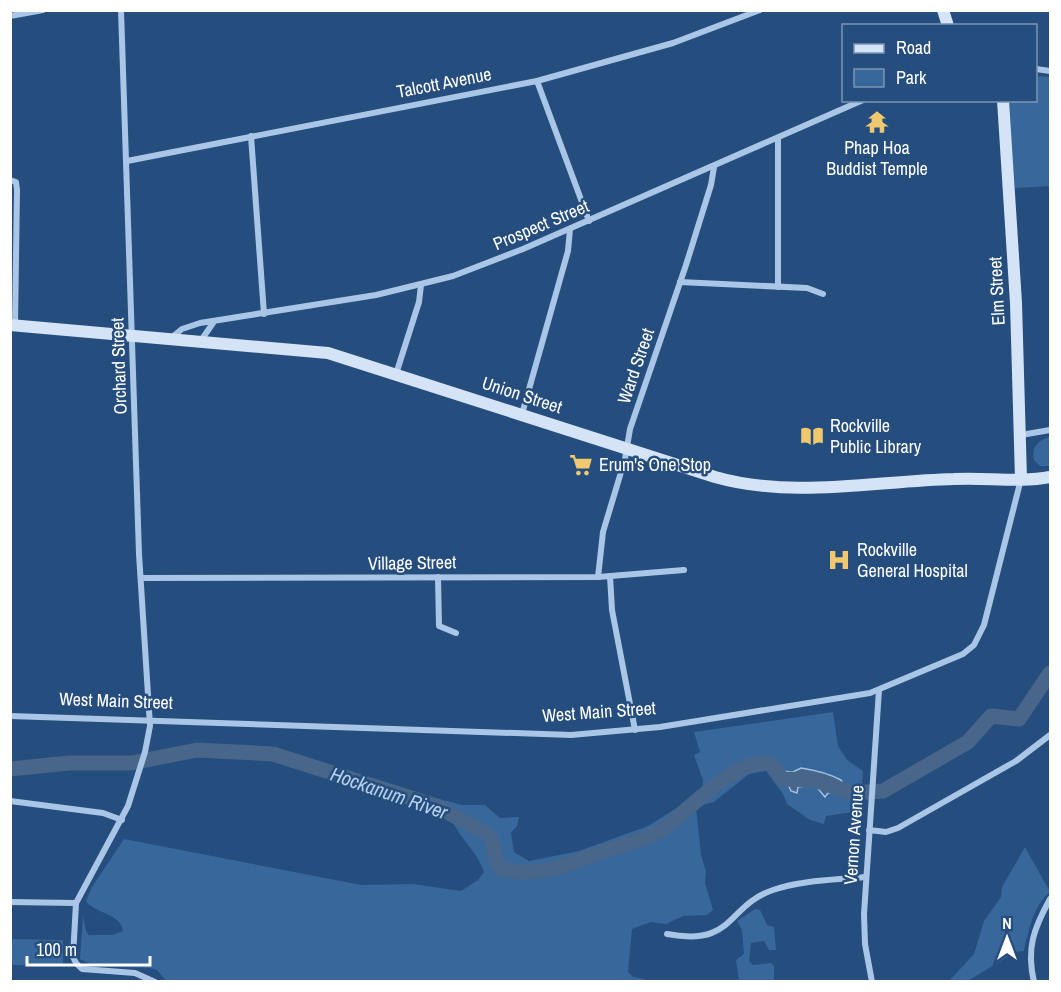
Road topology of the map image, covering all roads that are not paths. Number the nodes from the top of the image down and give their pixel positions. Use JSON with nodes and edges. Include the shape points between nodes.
{"nodes":[{"id":1,"x":43,"y":10,"type":"edge"},
{"id":2,"x":121,"y":10,"type":"edge"},
{"id":3,"x":760,"y":10,"type":"edge"},
{"id":4,"x":10,"y":16,"type":"edge"},
{"id":5,"x":537,"y":81,"type":"junction"},
{"id":6,"x":859,"y":102,"type":"edge"},
{"id":7,"x":1003,"y":102,"type":"edge"},
{"id":8,"x":251,"y":136,"type":"junction"},
{"id":9,"x":778,"y":138,"type":"junction"},
{"id":10,"x":126,"y":161,"type":"junction"},
{"id":11,"x":714,"y":167,"type":"junction"},
{"id":12,"x":13,"y":181,"type":"edge"},
{"id":13,"x":589,"y":221,"type":"junction"},
{"id":14,"x":570,"y":229,"type":"junction"},
{"id":15,"x":680,"y":282,"type":"junction"},
{"id":16,"x":421,"y":285,"type":"junction"},
{"id":17,"x":778,"y":287,"type":"junction"},
{"id":18,"x":823,"y":294,"type":"dead end"},
{"id":19,"x":264,"y":314,"type":"junction"},
{"id":20,"x":213,"y":323,"type":"junction"},
{"id":21,"x":13,"y":325,"type":"edge"},
{"id":22,"x":133,"y":337,"type":"junction"},
{"id":23,"x":169,"y":340,"type":"junction"},
{"id":24,"x":200,"y":342,"type":"junction"},
{"id":25,"x":396,"y":374,"type":"junction"},
{"id":26,"x":522,"y":414,"type":"junction"},
{"id":27,"x":1050,"y":430,"type":"edge"},
{"id":28,"x":1021,"y":435,"type":"junction"},
{"id":29,"x":627,"y":448,"type":"junction"},
{"id":30,"x":1050,"y":477,"type":"edge"},
{"id":31,"x":1021,"y":479,"type":"junction"},
{"id":32,"x":684,"y":570,"type":"dead end"},
{"id":33,"x":610,"y":576,"type":"junction"},
{"id":34,"x":438,"y":577,"type":"junction"},
{"id":35,"x":598,"y":577,"type":"junction"},
{"id":36,"x":141,"y":578,"type":"junction"},
{"id":37,"x":456,"y":633,"type":"dead end"},
{"id":38,"x":879,"y":690,"type":"junction"},
{"id":39,"x":10,"y":716,"type":"edge"},
{"id":40,"x":150,"y":720,"type":"junction"},
{"id":41,"x":635,"y":730,"type":"junction"},
{"id":42,"x":1050,"y":735,"type":"edge"},
{"id":43,"x":10,"y":801,"type":"edge"},
{"id":44,"x":122,"y":820,"type":"junction"},
{"id":45,"x":869,"y":830,"type":"junction"},
{"id":46,"x":865,"y":877,"type":"junction"},
{"id":47,"x":1050,"y":899,"type":"edge"},
{"id":48,"x":10,"y":902,"type":"edge"},
{"id":49,"x":76,"y":903,"type":"junction"},
{"id":50,"x":667,"y":934,"type":"dead end"},
{"id":51,"x":155,"y":981,"type":"edge"},
{"id":52,"x":872,"y":981,"type":"edge"},
{"id":53,"x":1034,"y":981,"type":"edge"}],
"edges":[{"from":1,"to":4,"type":"street"},
{"from":2,"to":10,"type":"street","name":"Orchard Street"},
{"from":3,"to":5,"type":"street","name":"Talcott Avenue","via":[[673,43]]},
{"from":5,"to":8,"type":"street","name":"Talcott Avenue"},
{"from":5,"to":13,"type":"street"},
{"from":6,"to":9,"type":"street","name":"Prospect Street"},
{"from":7,"to":28,"type":"main road","name":"Elm Street"},
{"from":8,"to":10,"type":"street","name":"Talcott Avenue"},
{"from":8,"to":19,"type":"street"},
{"from":9,"to":11,"type":"street","name":"Prospect Street"},
{"from":9,"to":17,"type":"street"},
{"from":10,"to":22,"type":"street","name":"Orchard Street"},
{"from":11,"to":13,"type":"street","name":"Prospect Street"},
{"from":11,"to":15,"type":"street","name":"Ward Street"},
{"from":12,"to":21,"type":"street"},
{"from":13,"to":14,"type":"street","name":"Prospect Street"},
{"from":14,"to":16,"type":"street","name":"Prospect Street"},
{"from":14,"to":26,"type":"street","via":[[568,251]]},
{"from":15,"to":17,"type":"street"},
{"from":15,"to":29,"type":"street","name":"Ward Street"},
{"from":16,"to":19,"type":"street","name":"Prospect Street"},
{"from":16,"to":25,"type":"street"},
{"from":17,"to":18,"type":"street","via":[[807,288]]},
{"from":19,"to":20,"type":"street","name":"Prospect Street"},
{"from":20,"to":23,"type":"street","name":"Prospect Street","via":[[185,327]]},
{"from":20,"to":24,"type":"street"},
{"from":21,"to":22,"type":"main road","name":"Union Street"},
{"from":22,"to":23,"type":"main road","name":"Union Street"},
{"from":22,"to":36,"type":"street","name":"Orchard Street"},
{"from":23,"to":24,"type":"main road","name":"Union Street"},
{"from":24,"to":25,"type":"main road","name":"Union Street","via":[[321,352]]},
{"from":25,"to":26,"type":"main road","name":"Union Street"},
{"from":26,"to":29,"type":"main road","name":"Union Street"},
{"from":27,"to":28,"type":"street"},
{"from":28,"to":31,"type":"main road","name":"Elm Street"},
{"from":29,"to":31,"type":"main road","name":"Union Street","via":[[715,477],[759,486]]},
{"from":29,"to":35,"type":"street","name":"Ward Street","via":[[603,532]]},
{"from":30,"to":31,"type":"main road"},
{"from":31,"to":38,"type":"street","name":"West Main Street","via":[[977,642],[963,654]]},
{"from":32,"to":33,"type":"street","name":"Village Street"},
{"from":33,"to":35,"type":"street","name":"Village Street"},
{"from":33,"to":41,"type":"street","via":[[612,610]]},
{"from":34,"to":35,"type":"street","name":"Village Street"},
{"from":34,"to":36,"type":"street","name":"Village Street"},
{"from":34,"to":37,"type":"street","via":[[439,626]]},
{"from":36,"to":40,"type":"street","name":"Orchard Street"},
{"from":38,"to":41,"type":"street","name":"West Main Street"},
{"from":38,"to":45,"type":"street","name":"Vernon Avenue"},
{"from":39,"to":40,"type":"street","name":"West Main Street"},
{"from":40,"to":41,"type":"street","name":"West Main Street","via":[[496,734],[571,735]]},
{"from":40,"to":44,"type":"street","name":"Orchard Street","via":[[146,747]]},
{"from":42,"to":45,"type":"street","via":[[1016,761],[898,828],[886,832]]},
{"from":43,"to":44,"type":"street","via":[[103,813]]},
{"from":44,"to":49,"type":"street","name":"Orchard Street"},
{"from":45,"to":46,"type":"street","name":"Vernon Avenue"},
{"from":46,"to":50,"type":"street","via":[[776,889],[756,899],[717,932]]},
{"from":46,"to":52,"type":"street","name":"Vernon Avenue","via":[[864,934]]},
{"from":47,"to":53,"type":"street","via":[[1031,940]]},
{"from":48,"to":49,"type":"street"},
{"from":49,"to":51,"type":"street","via":[[73,953],[79,967],[135,973]]}]}
